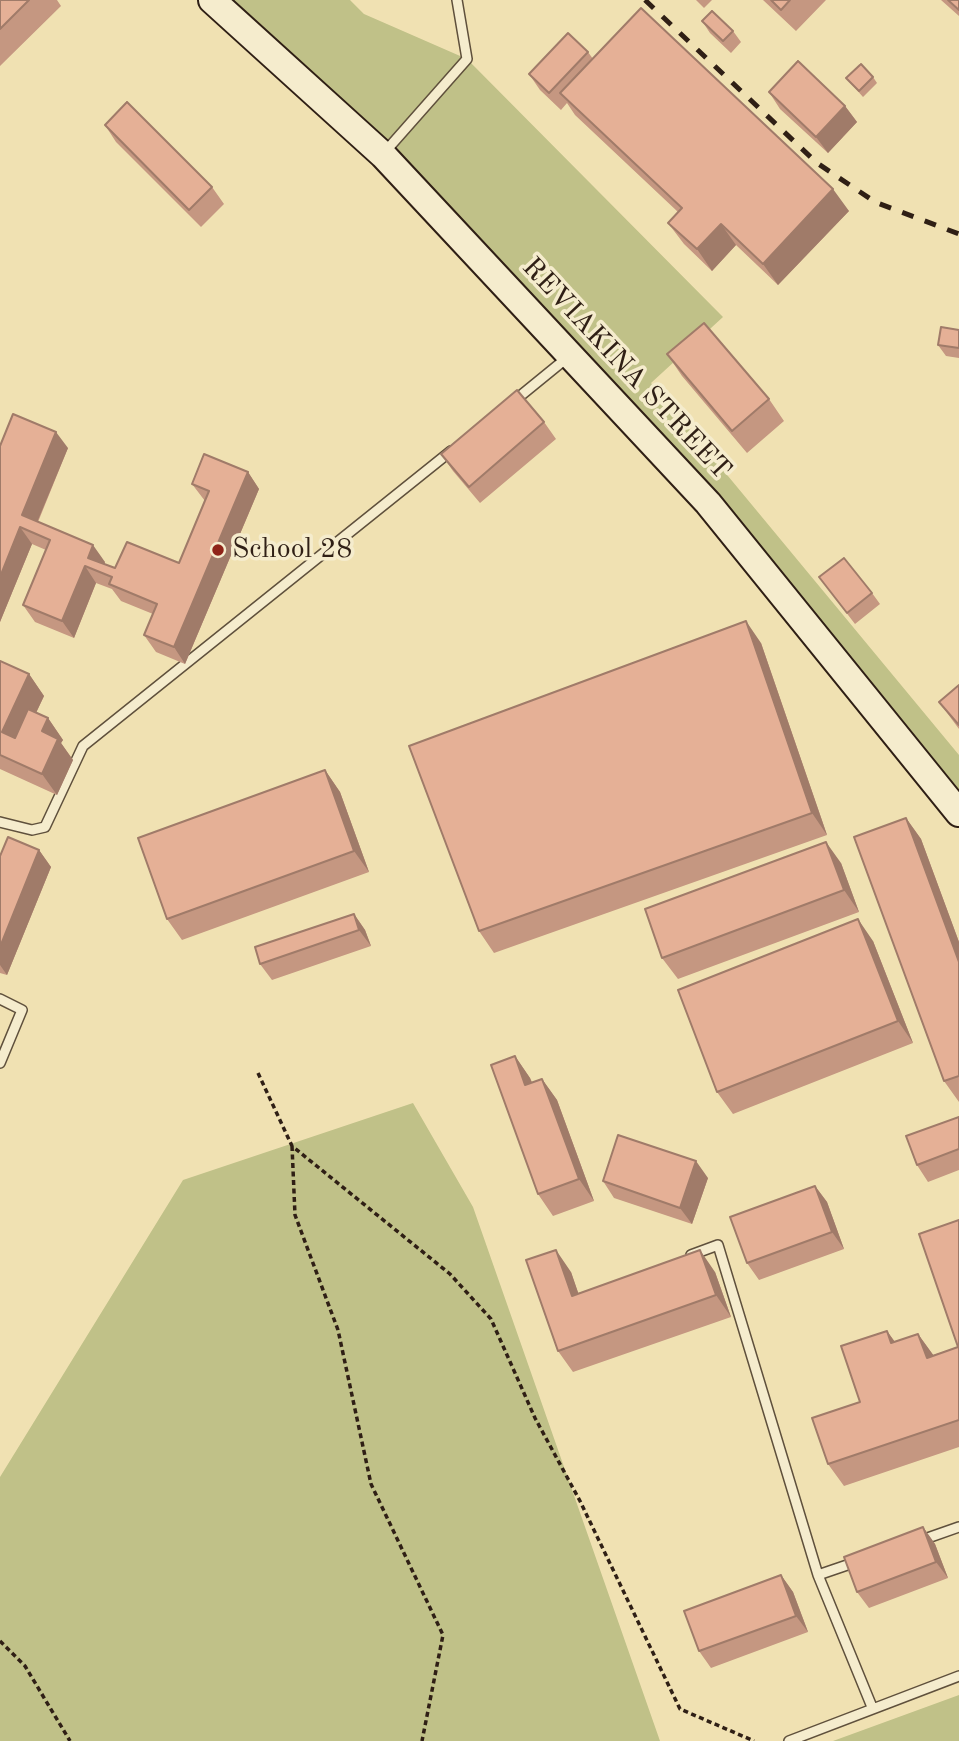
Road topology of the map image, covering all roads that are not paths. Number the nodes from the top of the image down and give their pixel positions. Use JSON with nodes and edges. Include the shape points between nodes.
{"nodes":[{"id":1,"x":212,"y":0,"type":"edge"},
{"id":2,"x":457,"y":0,"type":"edge"},
{"id":3,"x":383,"y":155,"type":"junction"},
{"id":4,"x":570,"y":356,"type":"junction"},
{"id":5,"x":505,"y":408,"type":"edge"},
{"id":6,"x":462,"y":442,"type":"edge"},
{"id":7,"x":959,"y":813,"type":"edge"},
{"id":8,"x":0,"y":822,"type":"edge"},
{"id":9,"x":0,"y":999,"type":"edge"},
{"id":10,"x":0,"y":1063,"type":"edge"},
{"id":11,"x":681,"y":1258,"type":"edge"},
{"id":12,"x":959,"y":1527,"type":"edge"},
{"id":13,"x":908,"y":1545,"type":"edge"},
{"id":14,"x":869,"y":1558,"type":"edge"},
{"id":15,"x":818,"y":1575,"type":"junction"},
{"id":16,"x":959,"y":1676,"type":"edge"},
{"id":17,"x":872,"y":1707,"type":"junction"},
{"id":18,"x":789,"y":1741,"type":"edge"}],
"edges":[{"from":1,"to":3,"type":"street","name":"REVIAKINA STREET"},
{"from":2,"to":3,"type":"lane","via":[[467,59]]},
{"from":3,"to":4,"type":"street","name":"REVIAKINA STREET"},
{"from":4,"to":5,"type":"lane"},
{"from":4,"to":7,"type":"street","name":"REVIAKINA STREET","via":[[708,503]]},
{"from":6,"to":8,"type":"lane","via":[[83,746],[45,827],[32,830]]},
{"from":9,"to":10,"type":"lane","via":[[22,1010]]},
{"from":11,"to":15,"type":"lane","via":[[718,1245]]},
{"from":12,"to":13,"type":"lane"},
{"from":14,"to":15,"type":"lane"},
{"from":15,"to":17,"type":"lane"},
{"from":16,"to":17,"type":"lane"},
{"from":17,"to":18,"type":"lane"}]}
